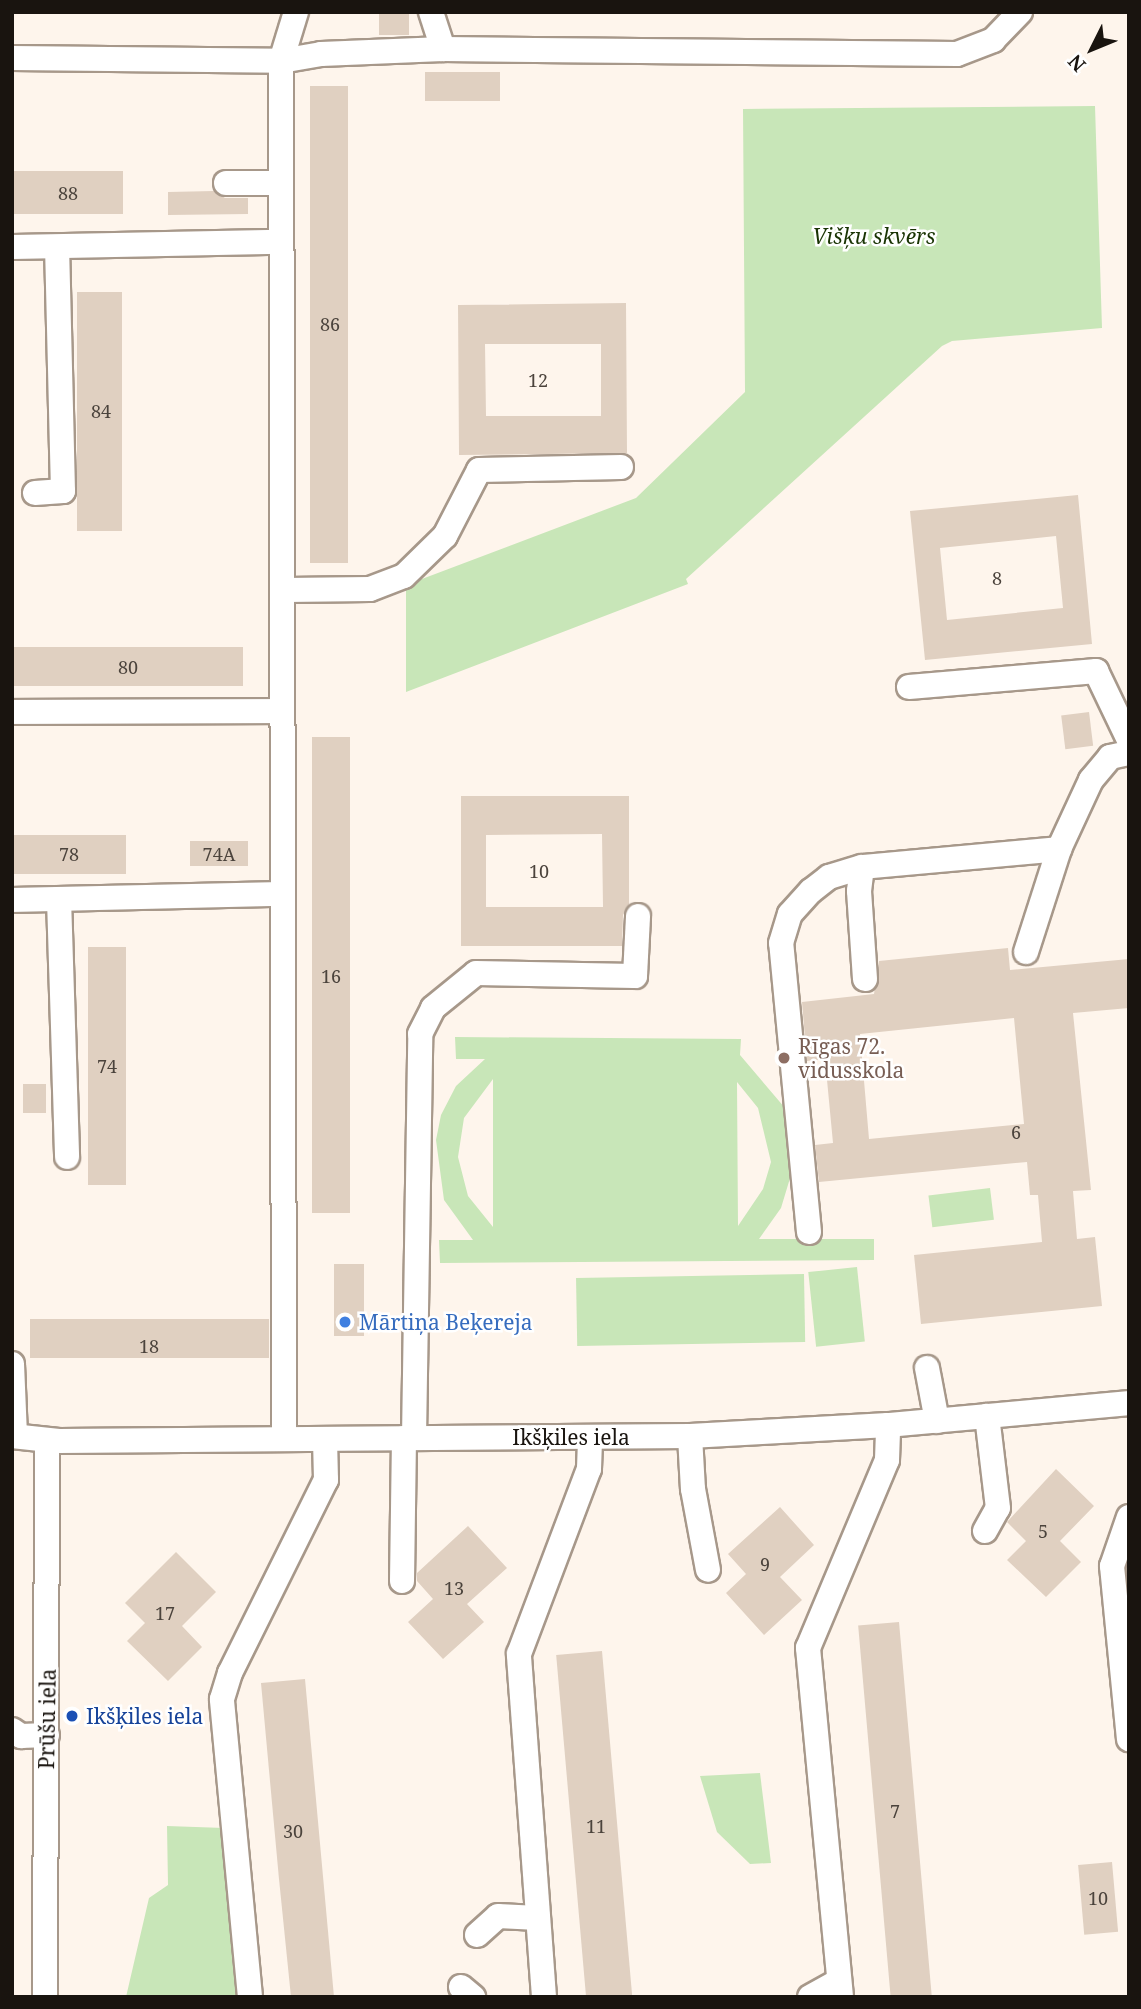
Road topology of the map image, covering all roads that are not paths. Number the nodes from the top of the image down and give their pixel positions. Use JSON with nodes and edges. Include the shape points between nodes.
{"nodes":[{"id":1,"x":296,"y":12,"type":"edge"},
{"id":2,"x":431,"y":12,"type":"edge"},
{"id":3,"x":1020,"y":12,"type":"edge"},
{"id":4,"x":443,"y":49,"type":"junction"},
{"id":5,"x":12,"y":58,"type":"edge"},
{"id":6,"x":281,"y":61,"type":"junction"},
{"id":7,"x":226,"y":183,"type":"dead end"},
{"id":8,"x":281,"y":183,"type":"junction"},
{"id":9,"x":281,"y":242,"type":"junction"},
{"id":10,"x":12,"y":247,"type":"edge"},
{"id":11,"x":57,"y":247,"type":"junction"},
{"id":12,"x":621,"y":467,"type":"dead end"},
{"id":13,"x":35,"y":493,"type":"dead end"},
{"id":14,"x":286,"y":590,"type":"junction"},
{"id":15,"x":909,"y":687,"type":"dead end"},
{"id":16,"x":281,"y":711,"type":"junction"},
{"id":17,"x":12,"y":712,"type":"edge"},
{"id":18,"x":1129,"y":740,"type":"edge"},
{"id":19,"x":1129,"y":754,"type":"edge"},
{"id":20,"x":1059,"y":849,"type":"junction"},
{"id":21,"x":862,"y":866,"type":"junction"},
{"id":22,"x":281,"y":894,"type":"junction"},
{"id":23,"x":59,"y":899,"type":"junction"},
{"id":24,"x":12,"y":900,"type":"edge"},
{"id":25,"x":638,"y":916,"type":"dead end"},
{"id":26,"x":1026,"y":952,"type":"dead end"},
{"id":27,"x":865,"y":979,"type":"dead end"},
{"id":28,"x":67,"y":1157,"type":"dead end"},
{"id":29,"x":809,"y":1232,"type":"dead end"},
{"id":30,"x":12,"y":1364,"type":"edge"},
{"id":31,"x":927,"y":1368,"type":"dead end"},
{"id":32,"x":1129,"y":1403,"type":"edge"},
{"id":33,"x":987,"y":1416,"type":"junction"},
{"id":34,"x":937,"y":1421,"type":"junction"},
{"id":35,"x":888,"y":1425,"type":"junction"},
{"id":36,"x":14,"y":1436,"type":"edge"},
{"id":37,"x":690,"y":1436,"type":"junction"},
{"id":38,"x":590,"y":1437,"type":"junction"},
{"id":39,"x":284,"y":1438,"type":"junction"},
{"id":40,"x":409,"y":1438,"type":"junction"},
{"id":41,"x":325,"y":1439,"type":"junction"},
{"id":42,"x":47,"y":1441,"type":"junction"},
{"id":43,"x":1129,"y":1517,"type":"edge"},
{"id":44,"x":985,"y":1531,"type":"dead end"},
{"id":45,"x":708,"y":1570,"type":"dead end"},
{"id":46,"x":402,"y":1581,"type":"dead end"},
{"id":47,"x":15,"y":1735,"type":"edge"},
{"id":48,"x":47,"y":1735,"type":"junction"},
{"id":49,"x":1129,"y":1739,"type":"edge"},
{"id":50,"x":538,"y":1918,"type":"junction"},
{"id":51,"x":477,"y":1935,"type":"dead end"},
{"id":52,"x":840,"y":1989,"type":"edge"},
{"id":53,"x":45,"y":1997,"type":"edge"},
{"id":54,"x":250,"y":1997,"type":"edge"},
{"id":55,"x":544,"y":1997,"type":"edge"},
{"id":56,"x":810,"y":1997,"type":"edge"}],
"edges":[{"from":1,"to":6,"type":"street"},
{"from":2,"to":4,"type":"street"},
{"from":3,"to":4,"type":"street","via":[[993,40],[957,54]]},
{"from":4,"to":6,"type":"street","via":[[321,54]]},
{"from":5,"to":6,"type":"street"},
{"from":6,"to":8,"type":"street"},
{"from":7,"to":8,"type":"street"},
{"from":8,"to":9,"type":"street"},
{"from":9,"to":11,"type":"street"},
{"from":9,"to":14,"type":"street"},
{"from":10,"to":11,"type":"street"},
{"from":11,"to":13,"type":"street","via":[[63,491]]},
{"from":12,"to":14,"type":"street","via":[[479,470],[445,536],[404,576],[370,589]]},
{"from":14,"to":16,"type":"street"},
{"from":15,"to":18,"type":"street","via":[[1096,671]]},
{"from":16,"to":17,"type":"street"},
{"from":16,"to":22,"type":"street"},
{"from":19,"to":20,"type":"street","via":[[1110,757],[1091,780]]},
{"from":20,"to":21,"type":"street"},
{"from":20,"to":26,"type":"street"},
{"from":21,"to":27,"type":"street","via":[[859,891]]},
{"from":21,"to":29,"type":"street","via":[[829,877],[811,891],[790,914],[781,943]]},
{"from":22,"to":23,"type":"street"},
{"from":22,"to":39,"type":"street"},
{"from":23,"to":24,"type":"street"},
{"from":23,"to":28,"type":"street"},
{"from":25,"to":40,"type":"street","via":[[635,976],[476,973],[433,1008],[420,1034]]},
{"from":30,"to":36,"type":"street"},
{"from":31,"to":34,"type":"street"},
{"from":32,"to":33,"type":"street","name":"Ikšķiles iela"},
{"from":33,"to":34,"type":"street","name":"Ikšķiles iela"},
{"from":33,"to":44,"type":"street","via":[[998,1508]]},
{"from":34,"to":35,"type":"street","name":"Ikšķiles iela"},
{"from":35,"to":37,"type":"street","name":"Ikšķiles iela"},
{"from":35,"to":52,"type":"street","via":[[887,1460],[808,1648]]},
{"from":36,"to":42,"type":"street","name":"Ikšķiles iela"},
{"from":37,"to":38,"type":"street","name":"Ikšķiles iela"},
{"from":37,"to":45,"type":"street","via":[[693,1489]]},
{"from":38,"to":40,"type":"street","name":"Ikšķiles iela"},
{"from":38,"to":50,"type":"street","via":[[589,1469],[519,1654]]},
{"from":39,"to":41,"type":"street","name":"Ikšķiles iela"},
{"from":39,"to":42,"type":"street","name":"Ikšķiles iela"},
{"from":40,"to":41,"type":"street","name":"Ikšķiles iela"},
{"from":40,"to":46,"type":"street"},
{"from":41,"to":54,"type":"street","via":[[326,1480],[230,1673],[222,1699]]},
{"from":42,"to":48,"type":"street","name":"Prūšu iela"},
{"from":43,"to":49,"type":"street","via":[[1112,1566]]},
{"from":47,"to":48,"type":"street"},
{"from":48,"to":53,"type":"street","name":"Prūšu iela"},
{"from":50,"to":51,"type":"street","via":[[498,1916]]},
{"from":50,"to":55,"type":"street"},
{"from":52,"to":56,"type":"street"}]}
